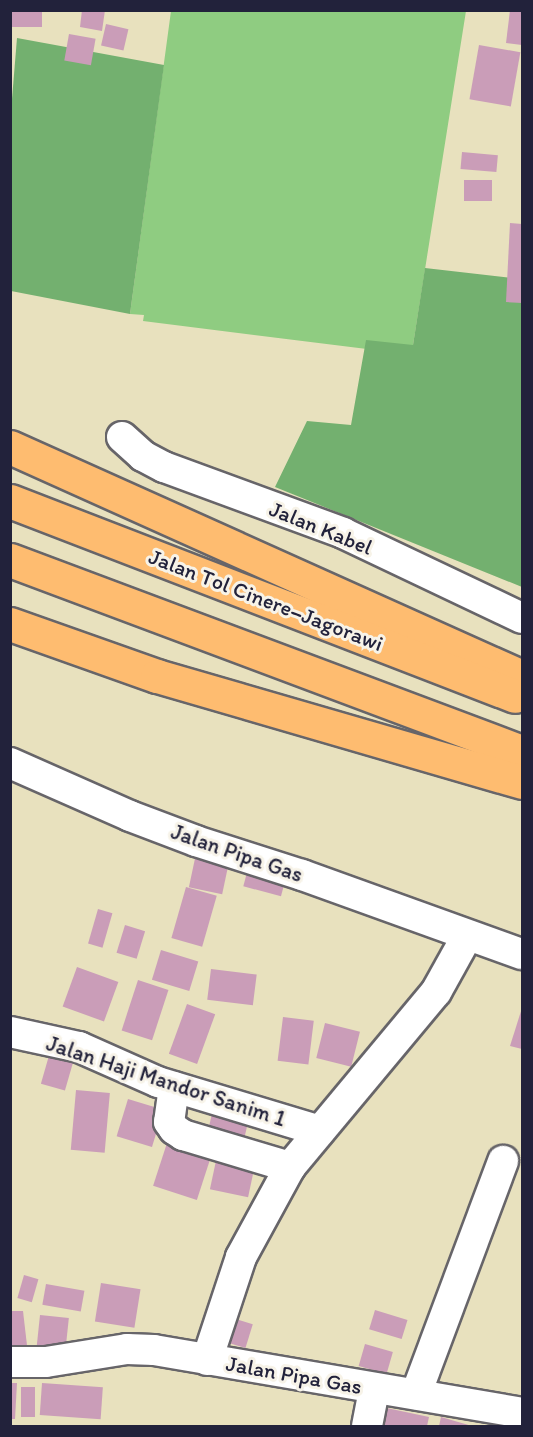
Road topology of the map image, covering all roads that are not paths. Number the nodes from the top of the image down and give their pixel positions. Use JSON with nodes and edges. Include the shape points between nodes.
{"nodes":[{"id":1,"x":122,"y":436,"type":"dead end"},
{"id":2,"x":10,"y":447,"type":"edge"},
{"id":3,"x":10,"y":501,"type":"edge"},
{"id":4,"x":10,"y":560,"type":"edge"},
{"id":5,"x":522,"y":618,"type":"edge"},
{"id":6,"x":10,"y":624,"type":"edge"},
{"id":7,"x":522,"y":677,"type":"edge"},
{"id":8,"x":522,"y":699,"type":"edge"},
{"id":9,"x":522,"y":752,"type":"edge"},
{"id":10,"x":10,"y":763,"type":"edge"},
{"id":11,"x":522,"y":782,"type":"edge"},
{"id":12,"x":467,"y":936,"type":"junction"},
{"id":13,"x":522,"y":954,"type":"edge"},
{"id":14,"x":10,"y":1032,"type":"edge"},
{"id":15,"x":174,"y":1088,"type":"junction"},
{"id":16,"x":320,"y":1131,"type":"junction"},
{"id":17,"x":503,"y":1161,"type":"dead end"},
{"id":18,"x":290,"y":1167,"type":"junction"},
{"id":19,"x":207,"y":1360,"type":"junction"},
{"id":20,"x":10,"y":1362,"type":"edge"},
{"id":21,"x":374,"y":1389,"type":"junction"},
{"id":22,"x":416,"y":1394,"type":"junction"},
{"id":23,"x":522,"y":1413,"type":"edge"},
{"id":24,"x":367,"y":1426,"type":"edge"}],
"edges":[{"from":1,"to":5,"type":"street","name":"Jalan Kabel","via":[[143,456],[164,467],[344,533]]},
{"from":2,"to":7,"type":"highway"},
{"from":3,"to":8,"type":"highway","name":"Jalan Tol Cinere–Jagorawi"},
{"from":4,"to":9,"type":"highway"},
{"from":6,"to":11,"type":"highway","via":[[157,676]]},
{"from":10,"to":12,"type":"street","name":"Jalan Pipa Gas","via":[[196,841],[375,900]]},
{"from":12,"to":13,"type":"street","name":"Jalan Pipa Gas"},
{"from":12,"to":16,"type":"street","name":"Jalan Pipa Gas","via":[[436,992]]},
{"from":14,"to":15,"type":"street","name":"Jalan Haji Mandor Sanim 1","via":[[79,1047]]},
{"from":15,"to":16,"type":"street","name":"Jalan Haji Mandor Sanim 1"},
{"from":15,"to":18,"type":"street","via":[[169,1122],[174,1129]]},
{"from":16,"to":18,"type":"street","name":"Jalan Pipa Gas"},
{"from":17,"to":22,"type":"street"},
{"from":18,"to":19,"type":"street","name":"Jalan Pipa Gas","via":[[241,1257]]},
{"from":19,"to":20,"type":"street","via":[[127,1349],[46,1362]]},
{"from":19,"to":21,"type":"street","name":"Jalan Pipa Gas"},
{"from":21,"to":22,"type":"street","name":"Jalan Pipa Gas"},
{"from":21,"to":24,"type":"street"},
{"from":22,"to":23,"type":"street","name":"Jalan Pipa Gas"}]}
